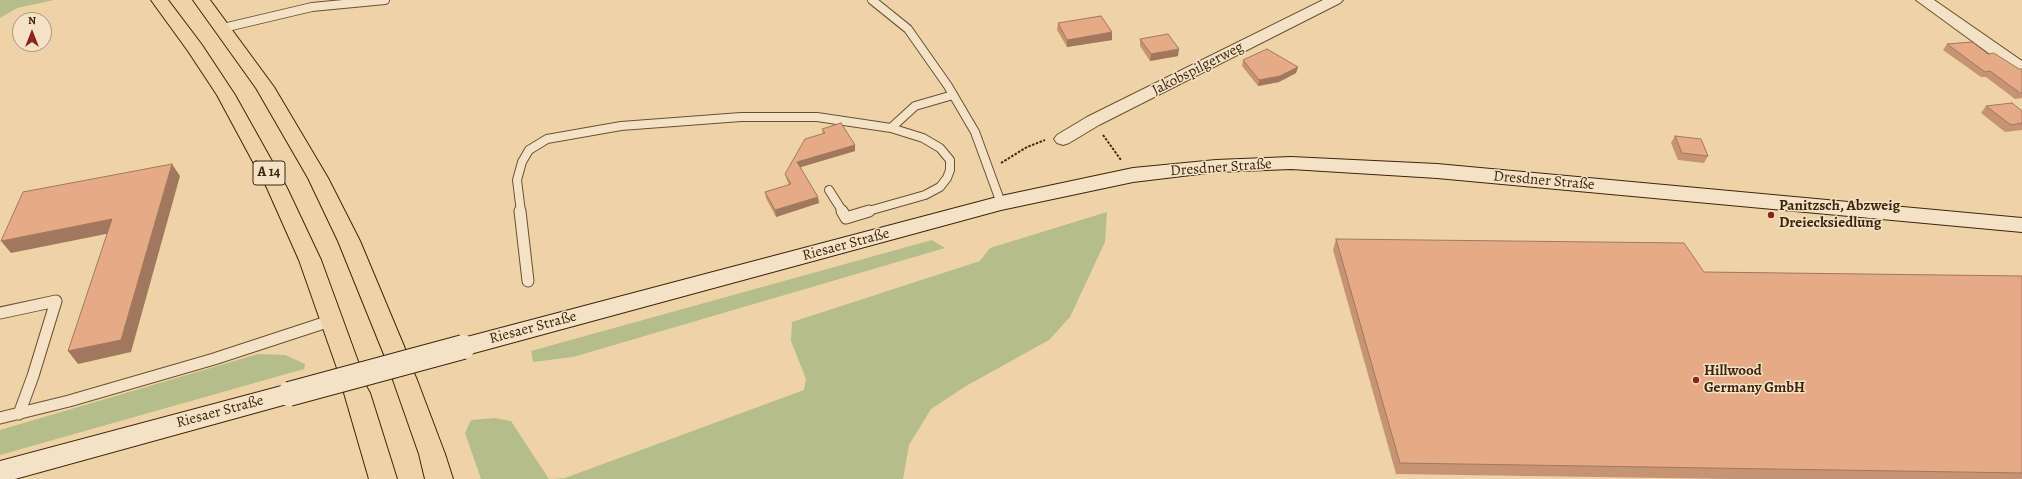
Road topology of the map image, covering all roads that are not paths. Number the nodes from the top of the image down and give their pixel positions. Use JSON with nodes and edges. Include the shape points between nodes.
{"nodes":[{"id":1,"x":159,"y":0,"type":"edge"},
{"id":2,"x":201,"y":0,"type":"edge"},
{"id":3,"x":385,"y":0,"type":"edge"},
{"id":4,"x":872,"y":0,"type":"edge"},
{"id":5,"x":1334,"y":0,"type":"edge"},
{"id":6,"x":1924,"y":0,"type":"edge"},
{"id":7,"x":223,"y":28,"type":"junction"},
{"id":8,"x":2022,"y":69,"type":"edge"},
{"id":9,"x":953,"y":95,"type":"junction"},
{"id":10,"x":891,"y":128,"type":"junction"},
{"id":11,"x":1063,"y":139,"type":"road end"},
{"id":12,"x":1067,"y":188,"type":"joint"},
{"id":13,"x":829,"y":190,"type":"dead end"},
{"id":14,"x":1001,"y":203,"type":"junction"},
{"id":15,"x":2022,"y":225,"type":"edge"},
{"id":16,"x":528,"y":282,"type":"dead end"},
{"id":17,"x":0,"y":313,"type":"edge"},
{"id":18,"x":332,"y":320,"type":"junction"},
{"id":19,"x":394,"y":351,"type":"dead end"},
{"id":20,"x":347,"y":364,"type":"dead end"},
{"id":21,"x":405,"y":380,"type":"dead end"},
{"id":22,"x":357,"y":393,"type":"dead end"},
{"id":23,"x":19,"y":414,"type":"junction"},
{"id":24,"x":0,"y":418,"type":"edge"},
{"id":25,"x":0,"y":472,"type":"edge"},
{"id":26,"x":383,"y":479,"type":"edge"},
{"id":27,"x":439,"y":479,"type":"edge"}],
"edges":[{"from":1,"to":18,"type":"highway","number":"A 14","via":[[196,49],[252,140],[310,260]]},
{"from":2,"to":7,"type":"highway","number":"A 14"},
{"from":3,"to":7,"type":"lane","via":[[312,8]]},
{"from":4,"to":9,"type":"lane","via":[[908,29]]},
{"from":5,"to":11,"type":"street","name":"Jakobspilgerweg"},
{"from":6,"to":8,"type":"street"},
{"from":7,"to":19,"type":"highway","number":"A 14","via":[[265,87],[318,178],[349,241]]},
{"from":9,"to":10,"type":"lane","via":[[915,106]]},
{"from":9,"to":14,"type":"lane","via":[[975,132]]},
{"from":10,"to":13,"type":"lane","via":[[923,138],[945,153],[950,160],[950,170],[940,187],[925,195],[846,218]]},
{"from":10,"to":16,"type":"lane","via":[[817,117],[741,117],[621,126],[547,138],[529,150],[522,162],[517,180]]},
{"from":12,"to":14,"type":"main road","name":"Riesaer Straße"},
{"from":12,"to":15,"type":"main road","name":"Dresdner Straße","via":[[1133,175],[1224,166],[1340,164]]},
{"from":14,"to":25,"type":"main road","name":"Riesaer Straße","bridge":true},
{"from":17,"to":23,"type":"lane","via":[[56,301]]},
{"from":18,"to":20,"type":"highway","number":"A 14"},
{"from":18,"to":23,"type":"lane","via":[[214,359]]},
{"from":21,"to":27,"type":"highway"},
{"from":22,"to":26,"type":"highway"},
{"from":23,"to":24,"type":"lane"}]}
